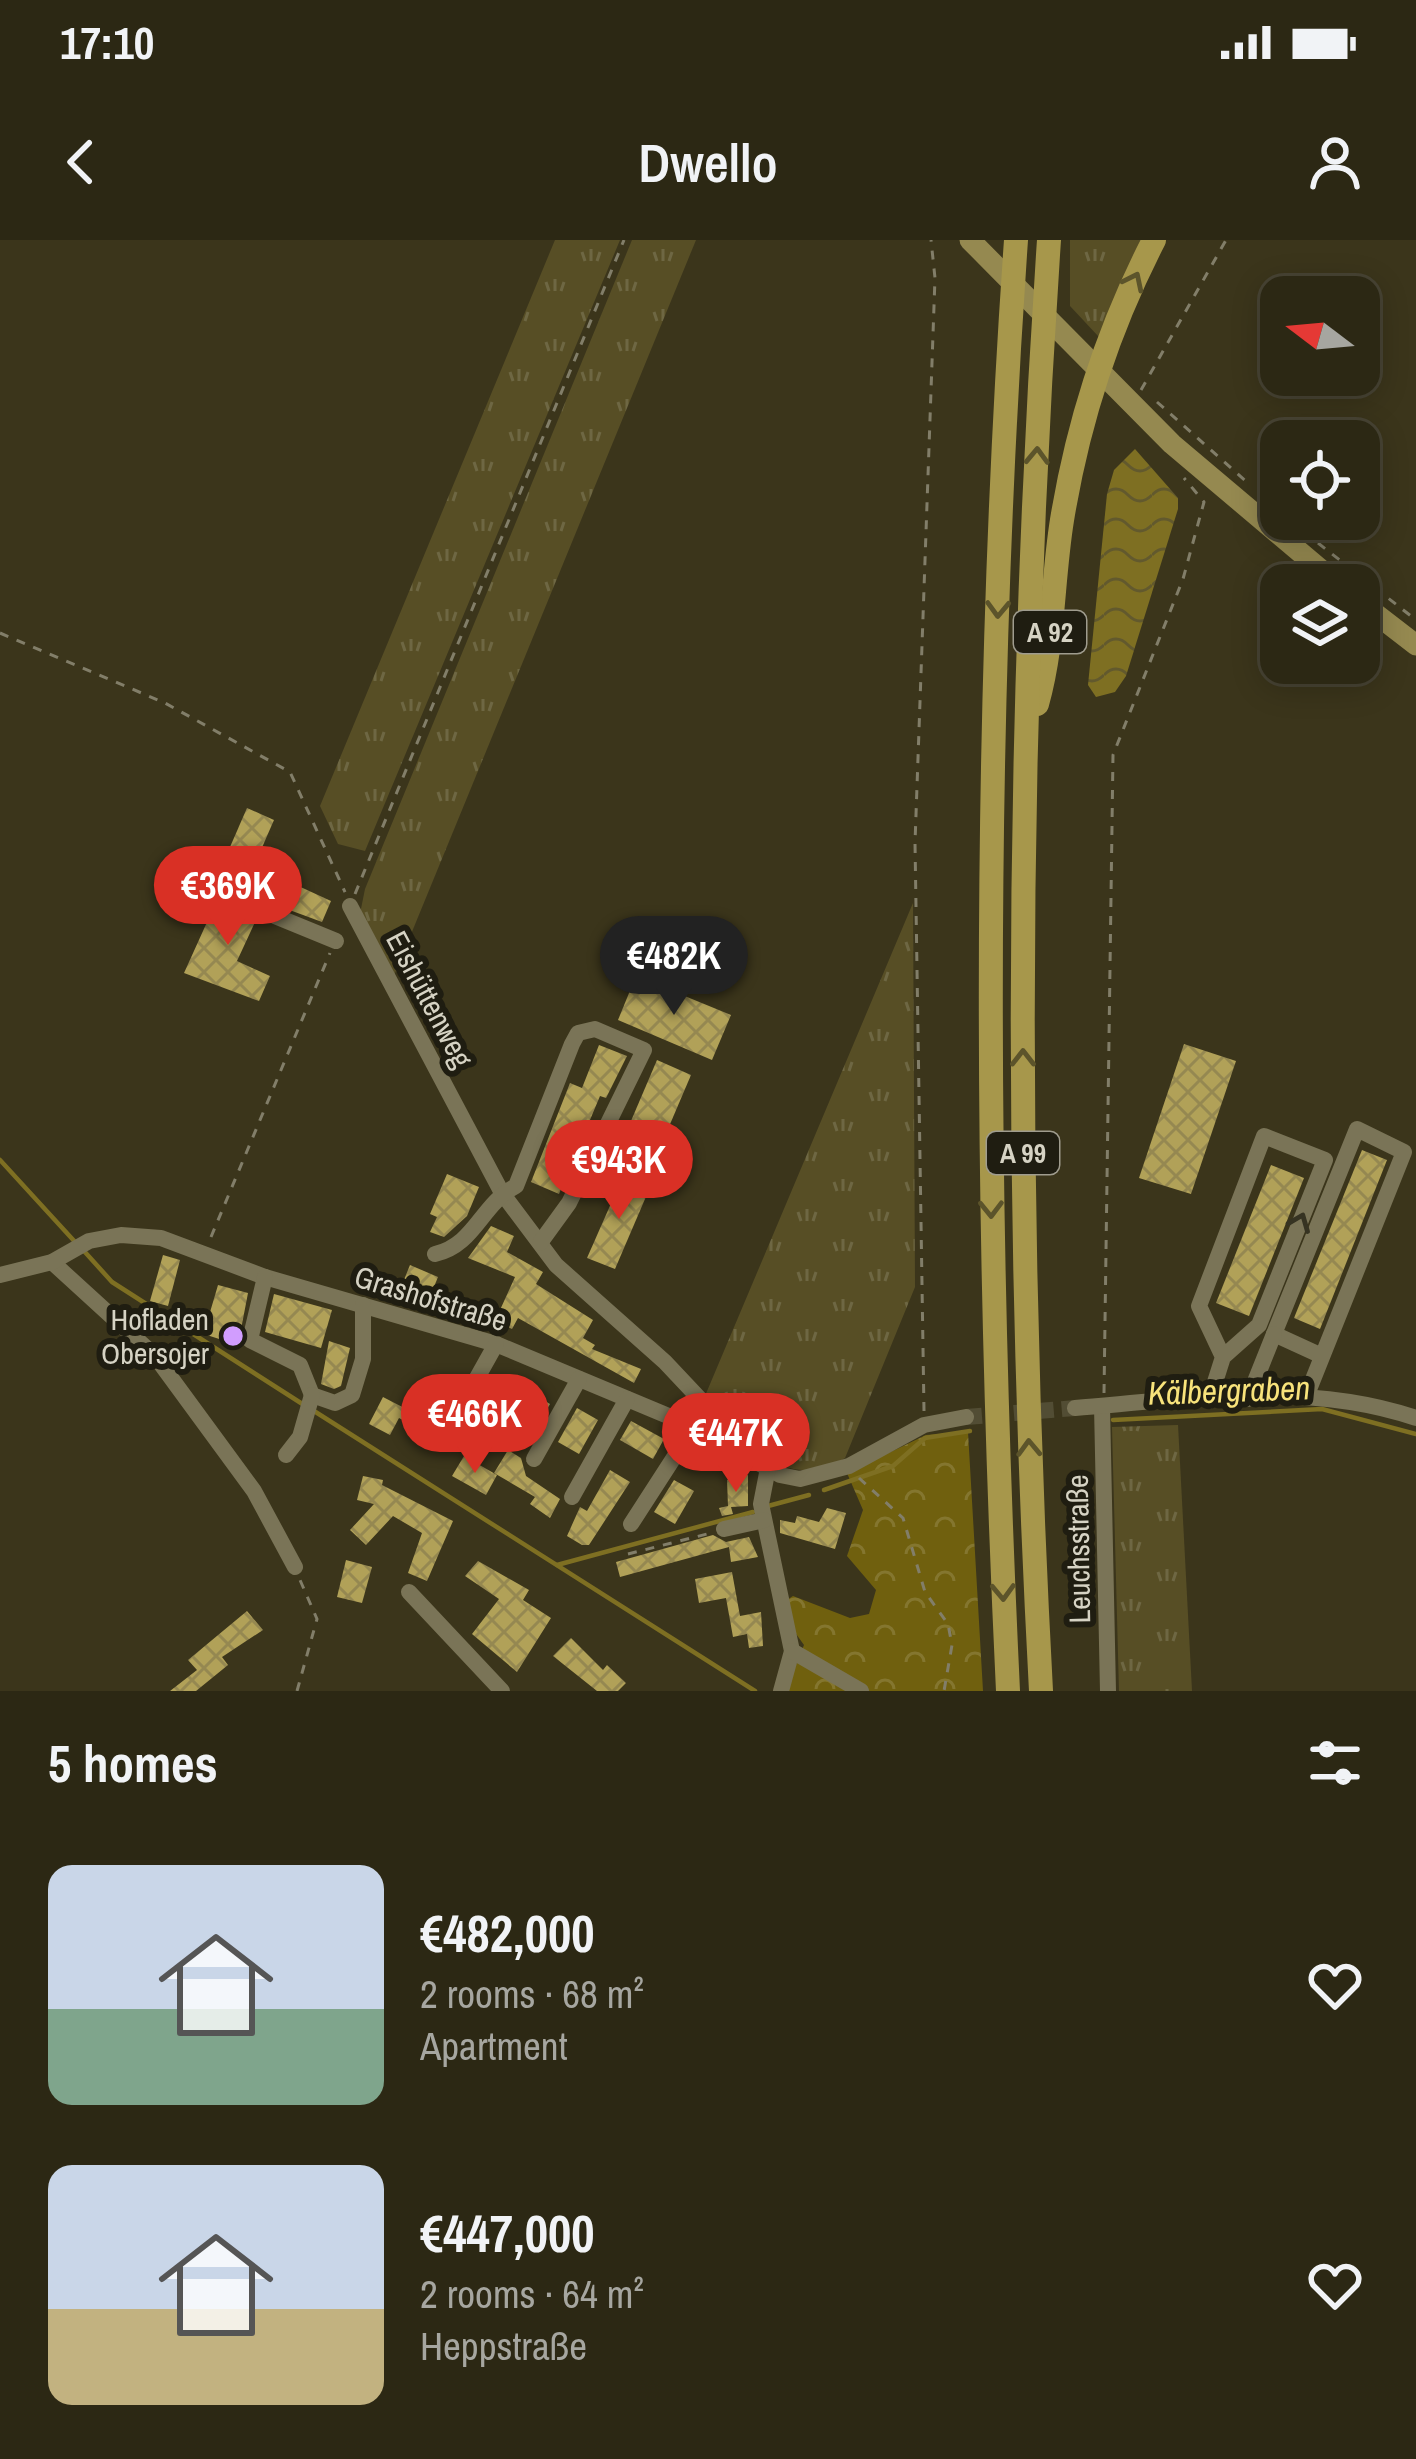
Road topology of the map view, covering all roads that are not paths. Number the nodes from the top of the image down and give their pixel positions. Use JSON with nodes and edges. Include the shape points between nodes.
{"nodes":[{"id":1,"x":970,"y":240,"type":"edge"},
{"id":2,"x":1016,"y":240,"type":"edge"},
{"id":3,"x":1154,"y":240,"type":"edge"},
{"id":4,"x":1048,"y":248,"type":"edge"},
{"id":5,"x":1314,"y":564,"type":"edge"},
{"id":6,"x":1380,"y":617,"type":"edge"},
{"id":7,"x":1416,"y":645,"type":"edge"},
{"id":8,"x":1027,"y":740,"type":"junction"},
{"id":9,"x":350,"y":906,"type":"road end"},
{"id":10,"x":275,"y":916,"type":"dead end"},
{"id":11,"x":336,"y":941,"type":"road end"},
{"id":12,"x":502,"y":1193,"type":"junction"},
{"id":13,"x":540,"y":1243,"type":"junction"},
{"id":14,"x":435,"y":1254,"type":"dead end"},
{"id":15,"x":60,"y":1258,"type":"junction"},
{"id":16,"x":0,"y":1275,"type":"edge"},
{"id":17,"x":266,"y":1277,"type":"junction"},
{"id":18,"x":362,"y":1305,"type":"junction"},
{"id":19,"x":1274,"y":1334,"type":"junction"},
{"id":20,"x":496,"y":1344,"type":"junction"},
{"id":21,"x":1322,"y":1355,"type":"junction"},
{"id":22,"x":1223,"y":1357,"type":"junction"},
{"id":23,"x":579,"y":1379,"type":"junction"},
{"id":24,"x":1306,"y":1397,"type":"junction"},
{"id":25,"x":627,"y":1399,"type":"junction"},
{"id":26,"x":1248,"y":1399,"type":"junction"},
{"id":27,"x":1209,"y":1401,"type":"junction"},
{"id":28,"x":309,"y":1405,"type":"junction"},
{"id":29,"x":1102,"y":1406,"type":"junction"},
{"id":30,"x":1075,"y":1408,"type":"tunnel mouth"},
{"id":31,"x":967,"y":1417,"type":"tunnel mouth"},
{"id":32,"x":1416,"y":1418,"type":"edge"},
{"id":33,"x":454,"y":1420,"type":"dead end"},
{"id":34,"x":693,"y":1428,"type":"junction"},
{"id":35,"x":286,"y":1455,"type":"dead end"},
{"id":36,"x":534,"y":1459,"type":"dead end"},
{"id":37,"x":768,"y":1468,"type":"junction"},
{"id":38,"x":572,"y":1497,"type":"dead end"},
{"id":39,"x":764,"y":1520,"type":"junction"},
{"id":40,"x":632,"y":1524,"type":"dead end"},
{"id":41,"x":724,"y":1529,"type":"road end"},
{"id":42,"x":295,"y":1568,"type":"road end"},
{"id":43,"x":410,"y":1592,"type":"dead end"},
{"id":44,"x":792,"y":1651,"type":"junction"},
{"id":45,"x":502,"y":1691,"type":"edge"},
{"id":46,"x":781,"y":1691,"type":"edge"},
{"id":47,"x":861,"y":1691,"type":"edge"},
{"id":48,"x":1008,"y":1691,"type":"edge"},
{"id":49,"x":1041,"y":1691,"type":"edge"},
{"id":50,"x":1108,"y":1691,"type":"edge"}],
"edges":[{"from":1,"to":5,"type":"main road","via":[[1135,396],[1172,444]]},
{"from":2,"to":48,"type":"highway","number":"A 99","one_way":true,"via":[[996,682],[990,1102]]},
{"from":8,"to":3,"type":"highway","number":"A 92","one_way":true,"via":[[1048,666],[1062,522],[1090,394]]},
{"from":8,"to":4,"type":"highway","number":"A 99","one_way":true},
{"from":6,"to":7,"type":"main road"},
{"from":49,"to":8,"type":"highway","number":"A 99","one_way":true,"via":[[1023,1149]]},
{"from":9,"to":12,"type":"street","name":"Eishüttenweg"},
{"from":10,"to":11,"type":"street"},
{"from":12,"to":13,"type":"street","name":"Eishüttenweg"},
{"from":12,"to":13,"type":"street","via":[[516,1186],[578,1033],[595,1029],[644,1050],[569,1203]]},
{"from":12,"to":14,"type":"street","via":[[459,1249]]},
{"from":13,"to":37,"type":"street","name":"Eishüttenweg"},
{"from":15,"to":16,"type":"street","name":"Grashofstraße"},
{"from":15,"to":17,"type":"street","name":"Grashofstraße","via":[[122,1234],[205,1250]]},
{"from":15,"to":42,"type":"street","via":[[154,1356],[254,1491]]},
{"from":17,"to":18,"type":"street","name":"Grashofstraße"},
{"from":17,"to":28,"type":"street","via":[[250,1340],[300,1365]]},
{"from":18,"to":20,"type":"street","name":"Grashofstraße"},
{"from":18,"to":28,"type":"street","via":[[363,1359],[352,1395]]},
{"from":19,"to":21,"type":"street"},
{"from":19,"to":21,"type":"street","via":[[1358,1129],[1404,1151]]},
{"from":19,"to":26,"type":"street"},
{"from":20,"to":23,"type":"street","name":"Grashofstraße"},
{"from":20,"to":33,"type":"street"},
{"from":21,"to":24,"type":"street"},
{"from":22,"to":22,"type":"street","one_way":true,"via":[[1259,1325],[1325,1160],[1264,1136],[1199,1306]]},
{"from":22,"to":27,"type":"street"},
{"from":23,"to":25,"type":"street","name":"Grashofstraße"},
{"from":23,"to":36,"type":"street"},
{"from":24,"to":26,"type":"street"},
{"from":24,"to":32,"type":"street"},
{"from":25,"to":34,"type":"street","name":"Grashofstraße"},
{"from":25,"to":38,"type":"street"},
{"from":26,"to":27,"type":"street"},
{"from":27,"to":29,"type":"street"},
{"from":28,"to":35,"type":"street"},
{"from":29,"to":30,"type":"street"},
{"from":29,"to":50,"type":"street","name":"Leuchsstraße"},
{"from":31,"to":37,"type":"street","name":"Grashofstraße","via":[[924,1425],[849,1466],[800,1479]]},
{"from":34,"to":37,"type":"street","name":"Grashofstraße"},
{"from":34,"to":40,"type":"street"},
{"from":37,"to":39,"type":"street"},
{"from":39,"to":41,"type":"street"},
{"from":39,"to":44,"type":"street"},
{"from":43,"to":45,"type":"street"},
{"from":44,"to":46,"type":"street"},
{"from":44,"to":47,"type":"street"}]}
